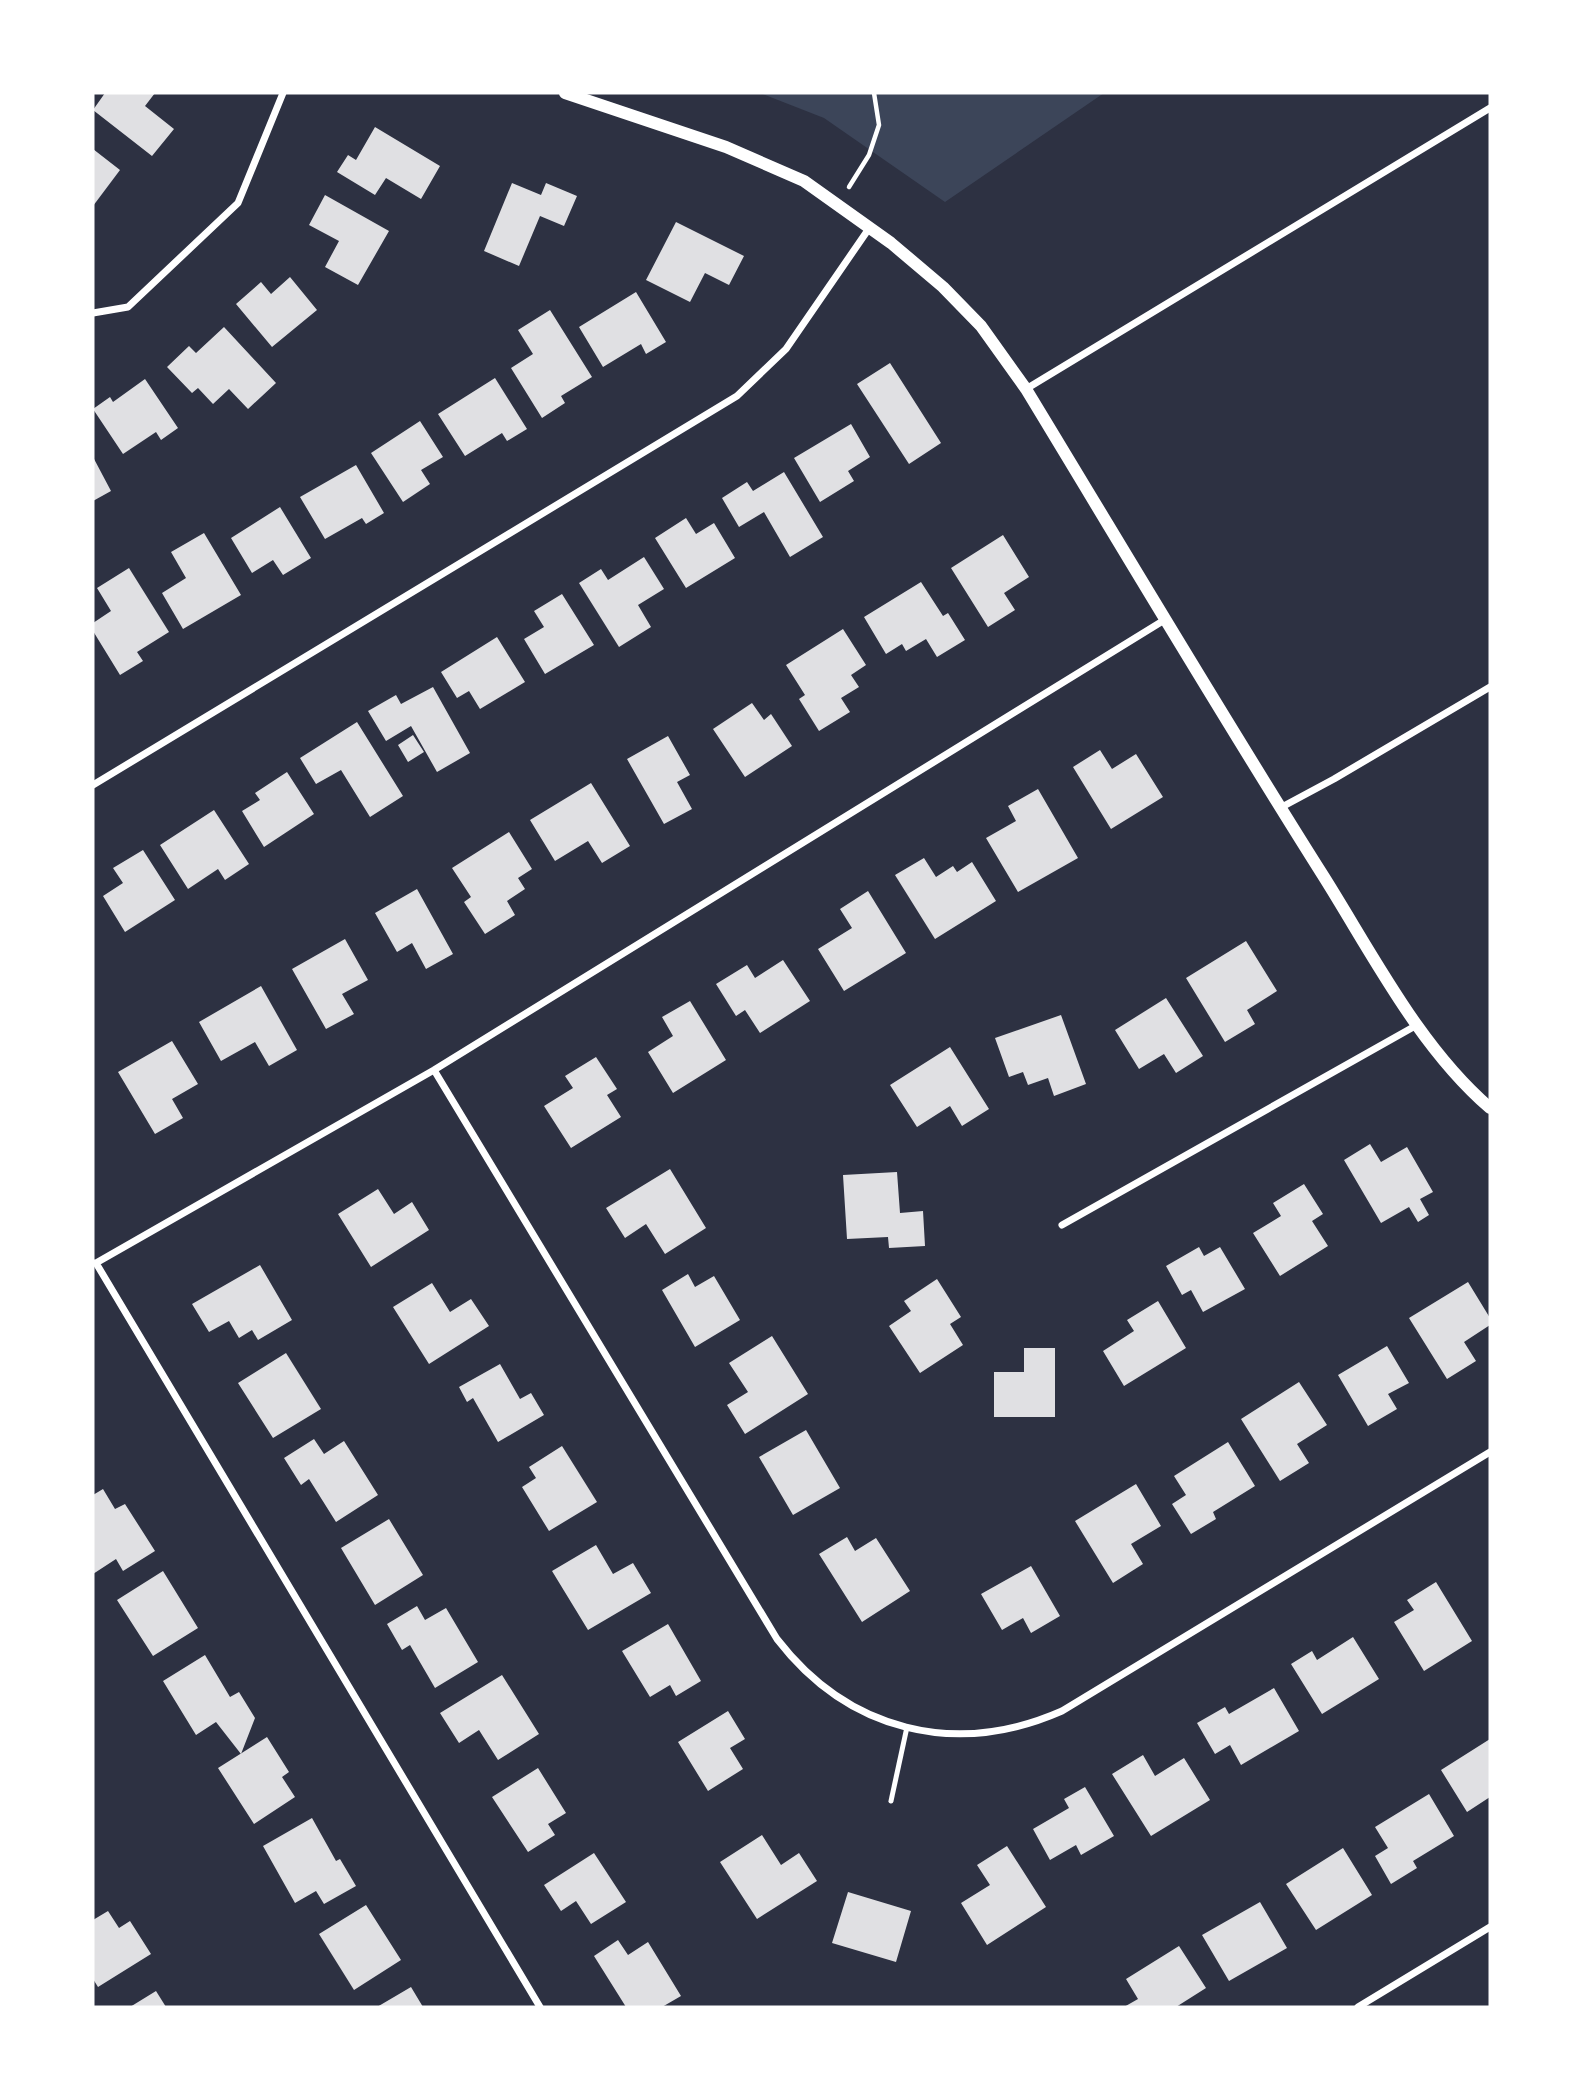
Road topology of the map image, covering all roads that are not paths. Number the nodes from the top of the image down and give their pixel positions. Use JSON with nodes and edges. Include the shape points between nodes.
{"nodes":[{"id":1,"x":283,"y":93,"type":"edge"},
{"id":2,"x":565,"y":93,"type":"edge"},
{"id":3,"x":1490,"y":108,"type":"edge"},
{"id":4,"x":870,"y":227,"type":"junction"},
{"id":5,"x":93,"y":313,"type":"edge"},
{"id":6,"x":1026,"y":389,"type":"junction"},
{"id":7,"x":1166,"y":619,"type":"junction"},
{"id":8,"x":1490,"y":687,"type":"edge"},
{"id":9,"x":93,"y":785,"type":"edge"},
{"id":10,"x":1280,"y":808,"type":"junction"},
{"id":11,"x":1417,"y":1025,"type":"junction"},
{"id":12,"x":434,"y":1070,"type":"junction"},
{"id":13,"x":1490,"y":1108,"type":"edge"},
{"id":14,"x":1062,"y":1225,"type":"dead end"},
{"id":15,"x":94,"y":1263,"type":"edge"},
{"id":16,"x":1490,"y":1452,"type":"edge"},
{"id":17,"x":907,"y":1727,"type":"junction"},
{"id":18,"x":891,"y":1801,"type":"dead end"},
{"id":19,"x":1490,"y":1927,"type":"edge"},
{"id":20,"x":540,"y":2007,"type":"edge"},
{"id":21,"x":1358,"y":2007,"type":"edge"}],
"edges":[{"from":1,"to":5,"type":"street","via":[[238,203],[128,307]]},
{"from":2,"to":4,"type":"street","via":[[726,147],[804,181]]},
{"from":3,"to":6,"type":"street"},
{"from":4,"to":6,"type":"street","via":[[965,308]]},
{"from":4,"to":9,"type":"street","via":[[786,349],[737,396]]},
{"from":6,"to":7,"type":"street"},
{"from":7,"to":10,"type":"street"},
{"from":7,"to":12,"type":"street"},
{"from":8,"to":10,"type":"street"},
{"from":10,"to":11,"type":"street"},
{"from":11,"to":13,"type":"street","via":[[1444,1063]]},
{"from":11,"to":14,"type":"street"},
{"from":12,"to":15,"type":"street"},
{"from":12,"to":17,"type":"street","via":[[777,1639],[802,1669],[834,1695],[874,1717]]},
{"from":15,"to":20,"type":"street"},
{"from":16,"to":17,"type":"street","via":[[1062,1711],[1038,1721],[982,1732],[944,1733]]},
{"from":17,"to":18,"type":"lane"},
{"from":19,"to":21,"type":"street"}]}
